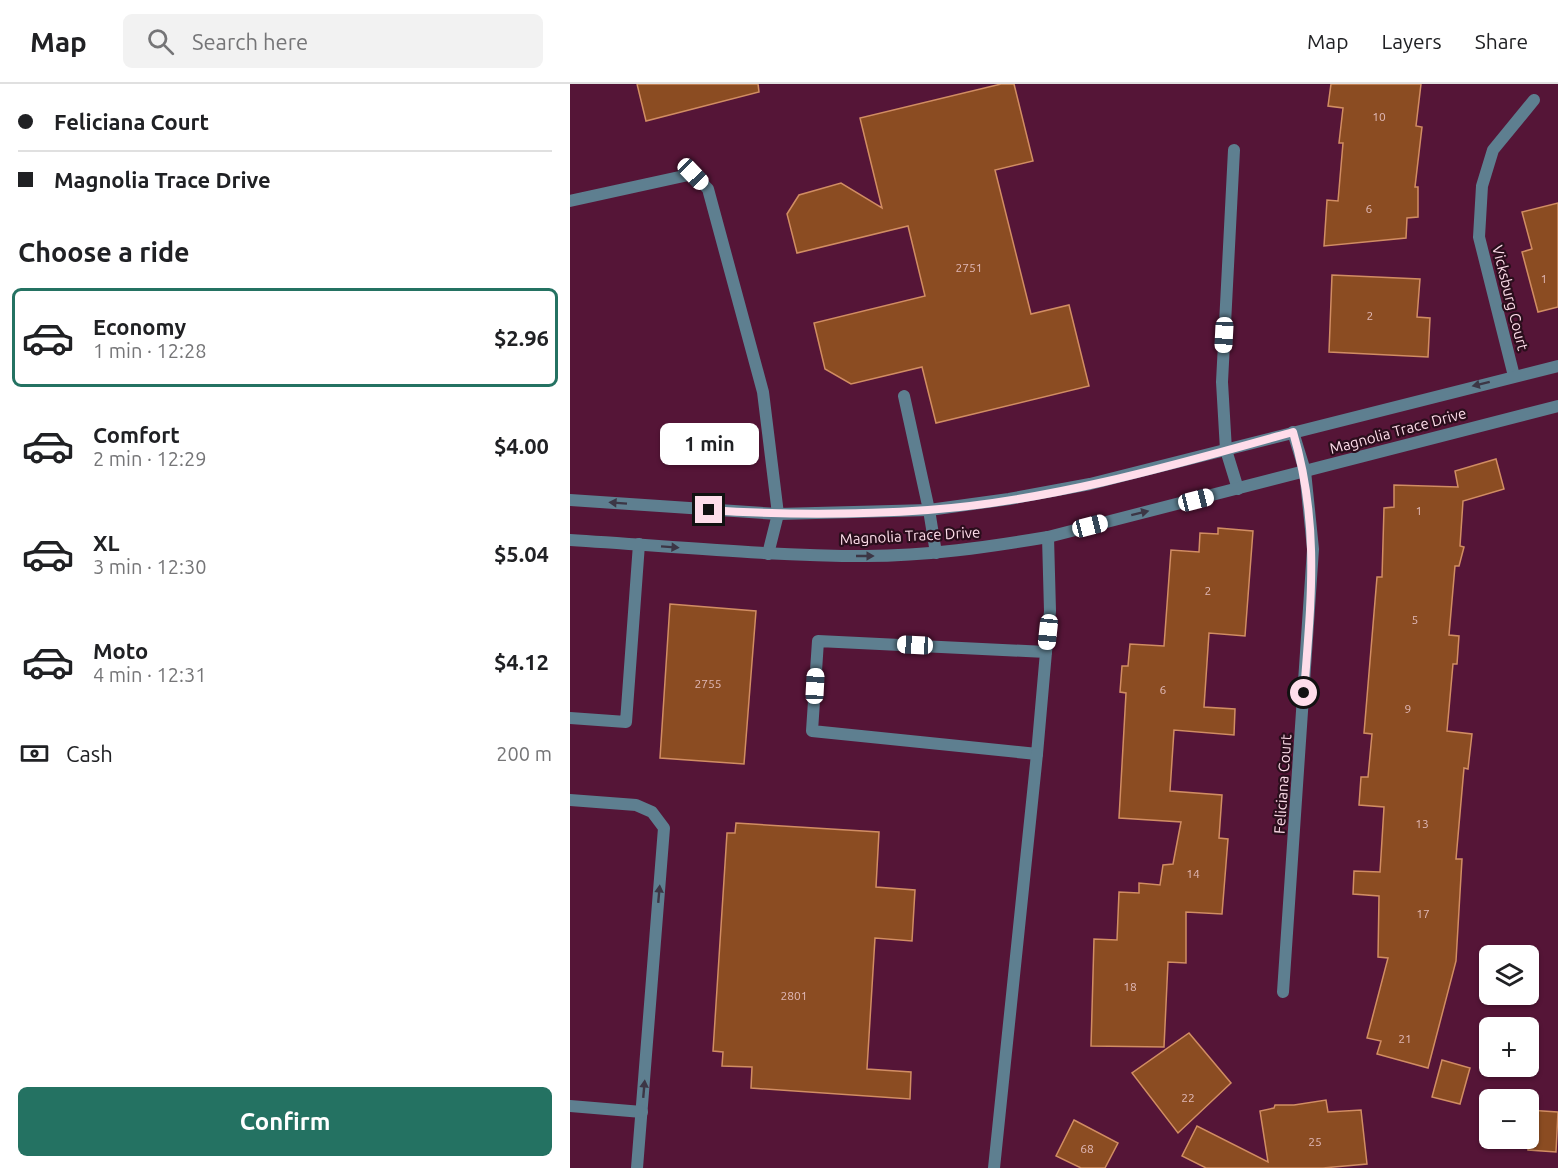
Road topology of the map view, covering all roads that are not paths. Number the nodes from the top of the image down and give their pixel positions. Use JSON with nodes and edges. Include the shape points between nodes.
{"nodes":[{"id":1,"x":1534,"y":100,"type":"dead end"},
{"id":2,"x":1234,"y":150,"type":"dead end"},
{"id":3,"x":570,"y":201,"type":"edge"},
{"id":4,"x":1558,"y":366,"type":"edge"},
{"id":5,"x":1514,"y":376,"type":"junction"},
{"id":6,"x":904,"y":396,"type":"dead end"},
{"id":7,"x":1558,"y":406,"type":"edge"},
{"id":8,"x":1293,"y":432,"type":"junction"},
{"id":9,"x":1226,"y":450,"type":"junction"},
{"id":10,"x":1305,"y":471,"type":"junction"},
{"id":11,"x":1238,"y":489,"type":"junction"},
{"id":12,"x":570,"y":500,"type":"edge"},
{"id":13,"x":929,"y":510,"type":"junction"},
{"id":14,"x":778,"y":514,"type":"junction"},
{"id":15,"x":1048,"y":537,"type":"junction"},
{"id":16,"x":570,"y":540,"type":"edge"},
{"id":17,"x":639,"y":544,"type":"junction"},
{"id":18,"x":936,"y":553,"type":"junction"},
{"id":19,"x":768,"y":554,"type":"junction"},
{"id":20,"x":1046,"y":652,"type":"junction"},
{"id":21,"x":570,"y":718,"type":"edge"},
{"id":22,"x":1037,"y":754,"type":"junction"},
{"id":23,"x":570,"y":800,"type":"edge"},
{"id":24,"x":570,"y":808,"type":"edge"},
{"id":25,"x":1284,"y":992,"type":"dead end"},
{"id":26,"x":570,"y":1106,"type":"edge"},
{"id":27,"x":642,"y":1112,"type":"junction"},
{"id":28,"x":638,"y":1168,"type":"edge"},
{"id":29,"x":994,"y":1168,"type":"edge"}],
"edges":[{"from":1,"to":5,"type":"street","name":"Vicksburg Court","via":[[1493,150],[1482,186],[1479,237]]},
{"from":2,"to":9,"type":"street","via":[[1222,382]]},
{"from":3,"to":14,"type":"street","via":[[693,174],[708,189],[763,392]]},
{"from":4,"to":5,"type":"street","name":"Magnolia Trace Drive"},
{"from":5,"to":8,"type":"street","name":"Magnolia Trace Drive","one_way":true},
{"from":6,"to":13,"type":"street"},
{"from":7,"to":10,"type":"street","name":"Magnolia Trace Drive"},
{"from":8,"to":9,"type":"street","name":"Magnolia Trace Drive"},
{"from":8,"to":10,"type":"street","name":"Feliciana Court"},
{"from":9,"to":11,"type":"street"},
{"from":9,"to":13,"type":"street","name":"Magnolia Trace Drive","via":[[1090,484]]},
{"from":10,"to":11,"type":"street","name":"Magnolia Trace Drive"},
{"from":10,"to":25,"type":"street","name":"Feliciana Court","via":[[1313,559]]},
{"from":15,"to":11,"type":"street","name":"Magnolia Trace Drive","one_way":true},
{"from":14,"to":12,"type":"street","name":"Magnolia Trace Drive","one_way":true},
{"from":13,"to":14,"type":"street","name":"Magnolia Trace Drive"},
{"from":13,"to":18,"type":"street"},
{"from":14,"to":19,"type":"street"},
{"from":15,"to":18,"type":"street","name":"Magnolia Trace Drive"},
{"from":15,"to":20,"type":"street","via":[[1050,611]]},
{"from":16,"to":17,"type":"street","name":"Magnolia Trace Drive"},
{"from":17,"to":19,"type":"street","name":"Magnolia Trace Drive","one_way":true},
{"from":17,"to":21,"type":"street","via":[[626,722]]},
{"from":19,"to":18,"type":"street","name":"Magnolia Trace Drive","one_way":true},
{"from":20,"to":22,"type":"street"},
{"from":20,"to":22,"type":"street","via":[[818,641],[812,731]]},
{"from":22,"to":29,"type":"street"},
{"from":23,"to":24,"type":"street"},
{"from":27,"to":23,"type":"street","one_way":true,"via":[[664,828],[652,812],[636,805]]},
{"from":26,"to":27,"type":"street"},
{"from":27,"to":28,"type":"street"}]}
